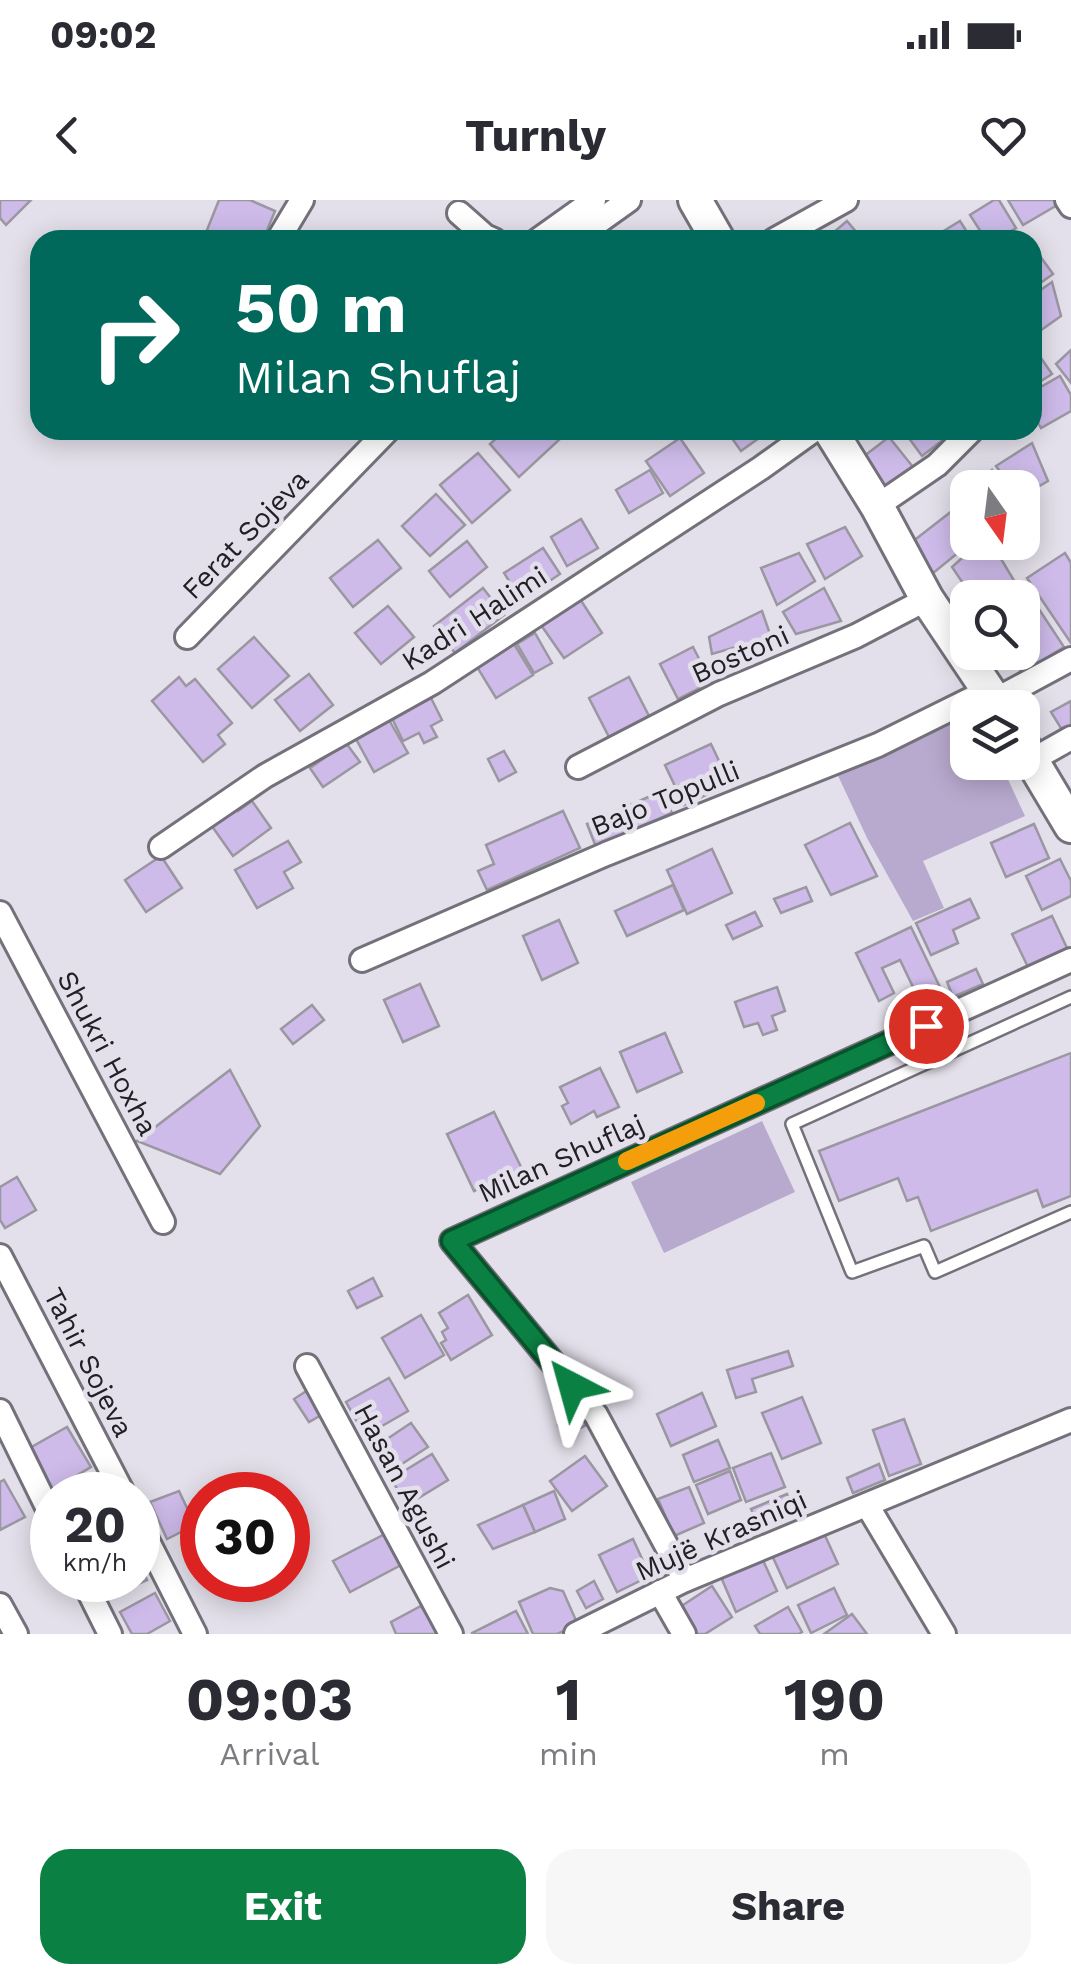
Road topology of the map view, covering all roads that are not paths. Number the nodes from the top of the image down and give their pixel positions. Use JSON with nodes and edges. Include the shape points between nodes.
{"nodes":[{"id":1,"x":302,"y":200,"type":"edge"},
{"id":2,"x":594,"y":200,"type":"edge"},
{"id":3,"x":629,"y":200,"type":"edge"},
{"id":4,"x":695,"y":200,"type":"edge"},
{"id":5,"x":846,"y":200,"type":"edge"},
{"id":6,"x":459,"y":213,"type":"dead end"},
{"id":7,"x":284,"y":230,"type":"edge"},
{"id":8,"x":479,"y":230,"type":"edge"},
{"id":9,"x":552,"y":230,"type":"edge"},
{"id":10,"x":587,"y":230,"type":"edge"},
{"id":11,"x":712,"y":230,"type":"edge"},
{"id":12,"x":792,"y":230,"type":"edge"},
{"id":13,"x":378,"y":440,"type":"edge"},
{"id":14,"x":800,"y":440,"type":"edge"},
{"id":15,"x":836,"y":440,"type":"edge"},
{"id":16,"x":962,"y":440,"type":"edge"},
{"id":17,"x":877,"y":506,"type":"junction"},
{"id":18,"x":927,"y":599,"type":"junction"},
{"id":19,"x":188,"y":637,"type":"dead end"},
{"id":20,"x":1071,"y":659,"type":"edge"},
{"id":21,"x":989,"y":690,"type":"edge"},
{"id":22,"x":1012,"y":690,"type":"edge"},
{"id":23,"x":950,"y":717,"type":"edge"},
{"id":24,"x":1071,"y":738,"type":"edge"},
{"id":25,"x":1040,"y":748,"type":"edge"},
{"id":26,"x":578,"y":767,"type":"dead end"},
{"id":27,"x":1040,"y":774,"type":"edge"},
{"id":28,"x":1071,"y":826,"type":"edge"},
{"id":29,"x":161,"y":847,"type":"dead end"},
{"id":30,"x":0,"y":913,"type":"edge"},
{"id":31,"x":362,"y":960,"type":"dead end"},
{"id":32,"x":1071,"y":960,"type":"edge"},
{"id":33,"x":1071,"y":997,"type":"edge"},
{"id":34,"x":1071,"y":1212,"type":"edge"},
{"id":35,"x":164,"y":1222,"type":"dead end"},
{"id":36,"x":0,"y":1256,"type":"edge"},
{"id":37,"x":307,"y":1366,"type":"dead end"},
{"id":38,"x":0,"y":1411,"type":"edge"},
{"id":39,"x":1071,"y":1420,"type":"edge"},
{"id":40,"x":30,"y":1472,"type":"edge"},
{"id":41,"x":112,"y":1472,"type":"edge"},
{"id":42,"x":867,"y":1505,"type":"junction"},
{"id":43,"x":160,"y":1564,"type":"edge"},
{"id":44,"x":686,"y":1580,"type":"junction"},
{"id":45,"x":660,"y":1592,"type":"junction"},
{"id":46,"x":95,"y":1602,"type":"edge"},
{"id":47,"x":0,"y":1605,"type":"edge"},
{"id":48,"x":602,"y":1628,"type":"edge"},
{"id":49,"x":16,"y":1634,"type":"edge"},
{"id":50,"x":110,"y":1634,"type":"edge"},
{"id":51,"x":196,"y":1634,"type":"edge"},
{"id":52,"x":451,"y":1634,"type":"edge"},
{"id":53,"x":576,"y":1634,"type":"edge"},
{"id":54,"x":684,"y":1634,"type":"edge"},
{"id":55,"x":944,"y":1634,"type":"edge"}],
"edges":[{"from":1,"to":7,"type":"street"},
{"from":2,"to":9,"type":"street"},
{"from":3,"to":10,"type":"street"},
{"from":4,"to":11,"type":"street"},
{"from":5,"to":12,"type":"street"},
{"from":6,"to":8,"type":"street"},
{"from":13,"to":19,"type":"street","name":"Ferat Sojeva"},
{"from":14,"to":29,"type":"street","name":"Kadri Halimi","via":[[432,683],[265,776]]},
{"from":15,"to":17,"type":"street"},
{"from":16,"to":17,"type":"street"},
{"from":17,"to":18,"type":"street"},
{"from":18,"to":21,"type":"street"},
{"from":18,"to":26,"type":"street","name":"Bostoni"},
{"from":20,"to":22,"type":"street","name":"Bajo Topulli"},
{"from":23,"to":31,"type":"street","name":"Bajo Topulli"},
{"from":24,"to":25,"type":"street"},
{"from":27,"to":28,"type":"street"},
{"from":30,"to":35,"type":"street","name":"Shukri Hoxha"},
{"from":32,"to":44,"type":"street","name":"Milan Shuflaj","via":[[452,1241],[596,1415]]},
{"from":33,"to":34,"type":"lane","via":[[792,1124],[852,1272],[924,1246],[935,1272]]},
{"from":36,"to":41,"type":"street","name":"Tahir Sojeva"},
{"from":37,"to":52,"type":"street","name":"Hasan Agushi"},
{"from":38,"to":40,"type":"street"},
{"from":39,"to":42,"type":"street","name":"Mujë Krasniqi"},
{"from":42,"to":44,"type":"street","name":"Mujë Krasniqi"},
{"from":42,"to":55,"type":"street"},
{"from":43,"to":51,"type":"street"},
{"from":44,"to":45,"type":"street","name":"Mujë Krasniqi"},
{"from":45,"to":48,"type":"street","name":"Mujë Krasniqi"},
{"from":45,"to":54,"type":"street"},
{"from":46,"to":50,"type":"street"},
{"from":47,"to":49,"type":"street"},
{"from":48,"to":53,"type":"street","name":"Mujë Krasniqi"}]}
